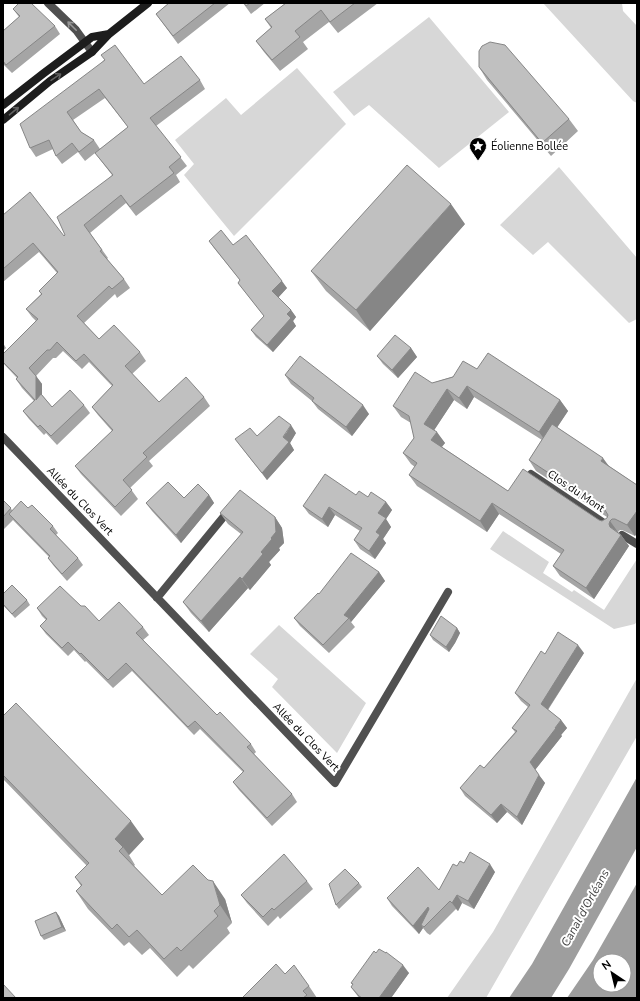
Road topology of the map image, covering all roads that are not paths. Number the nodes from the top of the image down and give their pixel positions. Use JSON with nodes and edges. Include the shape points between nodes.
{"nodes":[{"id":1,"x":48,"y":3,"type":"edge"},
{"id":2,"x":148,"y":3,"type":"edge"},
{"id":3,"x":109,"y":34,"type":"junction"},
{"id":4,"x":85,"y":42,"type":"junction"},
{"id":5,"x":92,"y":52,"type":"junction"},
{"id":6,"x":3,"y":104,"type":"edge"},
{"id":7,"x":3,"y":120,"type":"edge"},
{"id":8,"x":3,"y":437,"type":"edge"},
{"id":9,"x":531,"y":474,"type":"edge"},
{"id":10,"x":236,"y":502,"type":"edge"},
{"id":11,"x":610,"y":526,"type":"edge"},
{"id":12,"x":622,"y":535,"type":"edge"},
{"id":13,"x":637,"y":544,"type":"edge"},
{"id":14,"x":448,"y":592,"type":"dead end"},
{"id":15,"x":157,"y":598,"type":"junction"}],
"edges":[{"from":4,"to":1,"type":"street","one_way":true},
{"from":2,"to":3,"type":"main road"},
{"from":3,"to":4,"type":"main road","via":[[92,37]]},
{"from":3,"to":5,"type":"main road"},
{"from":4,"to":5,"type":"street"},
{"from":4,"to":6,"type":"main road"},
{"from":7,"to":5,"type":"main road","one_way":true,"via":[[50,81]]},
{"from":8,"to":15,"type":"street","name":"Allée du Clos Vert"},
{"from":9,"to":11,"type":"street","name":"Clos du Mont"},
{"from":10,"to":15,"type":"street"},
{"from":12,"to":13,"type":"street"},
{"from":14,"to":15,"type":"street","name":"Allée du Clos Vert","via":[[335,783]]}]}
